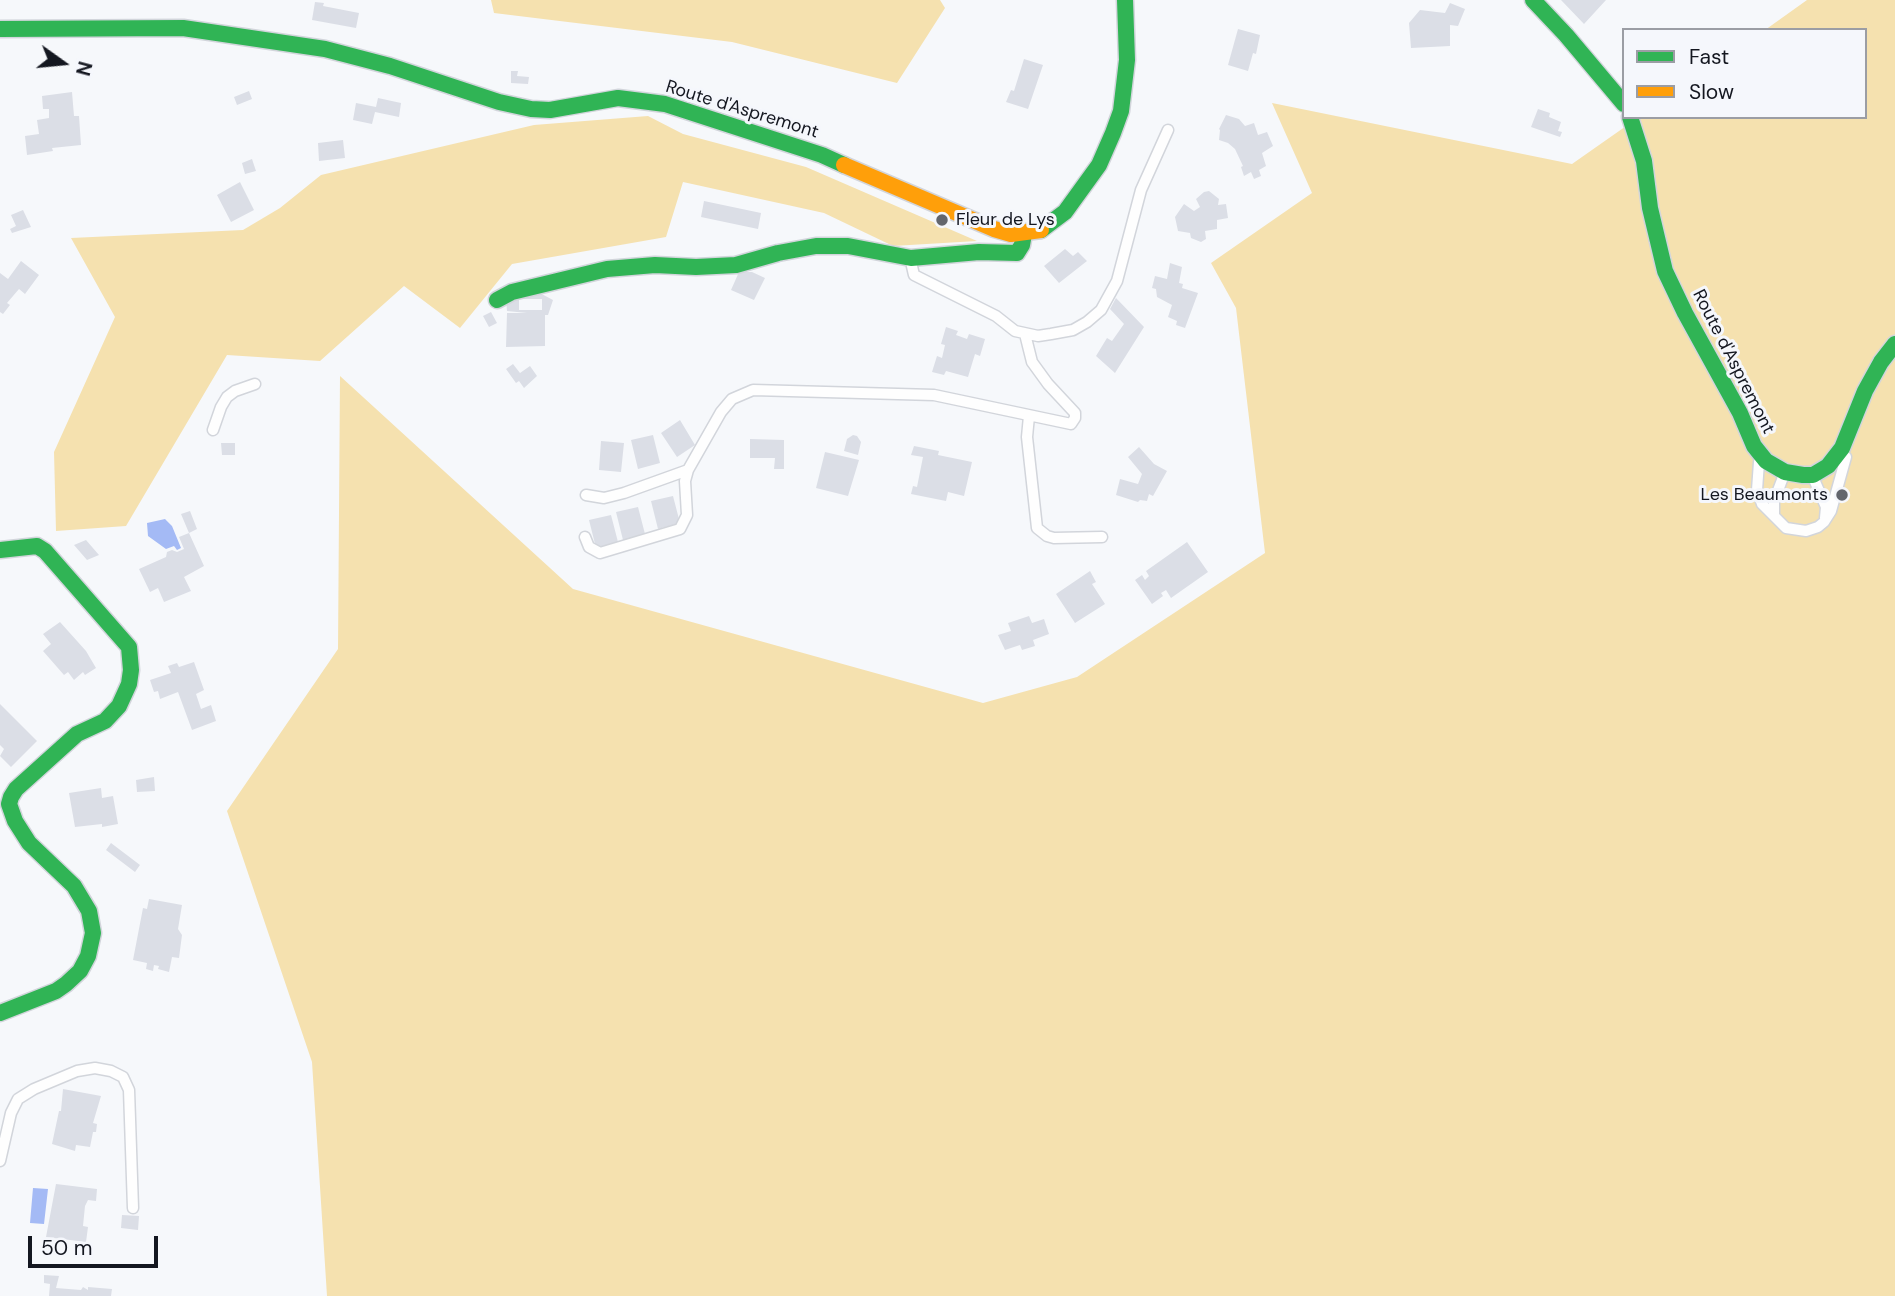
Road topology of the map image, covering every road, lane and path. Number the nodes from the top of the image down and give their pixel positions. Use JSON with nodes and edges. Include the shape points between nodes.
{"nodes":[{"id":1,"x":1125,"y":0,"type":"edge"},
{"id":2,"x":1533,"y":0,"type":"edge"},
{"id":3,"x":0,"y":29,"type":"edge"},
{"id":4,"x":1622,"y":102,"type":"edge"},
{"id":5,"x":1631,"y":119,"type":"edge"},
{"id":6,"x":1168,"y":130,"type":"dead end"},
{"id":7,"x":1024,"y":234,"type":"junction"},
{"id":8,"x":911,"y":258,"type":"junction"},
{"id":9,"x":497,"y":300,"type":"dead end"},
{"id":10,"x":1025,"y":334,"type":"junction"},
{"id":11,"x":1895,"y":344,"type":"edge"},
{"id":12,"x":255,"y":384,"type":"dead end"},
{"id":13,"x":1029,"y":416,"type":"junction"},
{"id":14,"x":213,"y":430,"type":"dead end"},
{"id":15,"x":1850,"y":432,"type":"junction"},
{"id":16,"x":1760,"y":454,"type":"junction"},
{"id":17,"x":688,"y":470,"type":"junction"},
{"id":18,"x":1785,"y":472,"type":"junction"},
{"id":19,"x":1813,"y":475,"type":"junction"},
{"id":20,"x":586,"y":495,"type":"dead end"},
{"id":21,"x":1774,"y":515,"type":"junction"},
{"id":22,"x":1824,"y":522,"type":"junction"},
{"id":23,"x":585,"y":537,"type":"dead end"},
{"id":24,"x":1102,"y":537,"type":"dead end"},
{"id":25,"x":0,"y":550,"type":"edge"},
{"id":26,"x":0,"y":1013,"type":"edge"},
{"id":27,"x":0,"y":1161,"type":"edge"},
{"id":28,"x":133,"y":1208,"type":"dead end"}],
"edges":[{"from":1,"to":7,"type":"street","via":[[1127,60],[1121,111],[1099,165],[1052,224]]},
{"from":2,"to":4,"type":"street"},
{"from":3,"to":7,"type":"street","name":"Route d'Aspremont","via":[[183,28],[325,49],[531,109],[618,99],[664,104],[822,155],[994,229]]},
{"from":5,"to":16,"type":"street","name":"Route d'Aspremont","via":[[1644,161],[1665,271]]},
{"from":6,"to":10,"type":"lane","via":[[1141,190],[1117,281],[1101,310],[1073,330]]},
{"from":7,"to":8,"type":"street","via":[[1017,253]]},
{"from":8,"to":9,"type":"street","via":[[848,246],[816,246],[736,265],[607,269],[512,292]]},
{"from":8,"to":10,"type":"lane","via":[[914,275]]},
{"from":10,"to":13,"type":"lane","via":[[1032,362],[1075,413],[1071,424]]},
{"from":11,"to":15,"type":"street","via":[[1865,391]]},
{"from":12,"to":14,"type":"lane","via":[[227,397]]},
{"from":13,"to":17,"type":"lane","via":[[934,395],[753,390],[732,398]]},
{"from":13,"to":24,"type":"lane","via":[[1037,528],[1054,538]]},
{"from":15,"to":19,"type":"street","via":[[1828,466]]},
{"from":15,"to":22,"type":"lane","via":[[1840,482]]},
{"from":16,"to":18,"type":"street","name":"Route d'Aspremont"},
{"from":16,"to":21,"type":"lane","via":[[1757,490],[1762,504]]},
{"from":17,"to":20,"type":"lane","via":[[604,498]]},
{"from":17,"to":23,"type":"lane","via":[[687,515],[680,529],[600,553],[589,547]]},
{"from":18,"to":19,"type":"street","name":"Route d'Aspremont"},
{"from":18,"to":21,"type":"lane"},
{"from":19,"to":22,"type":"lane","via":[[1826,507]]},
{"from":21,"to":22,"type":"lane","via":[[1781,524],[1800,531]]},
{"from":25,"to":26,"type":"street","via":[[37,546],[45,551],[129,647],[131,670],[119,706],[105,721],[77,734],[11,797],[15,821],[29,843],[74,886],[89,911],[93,933],[84,965],[66,985]]},
{"from":27,"to":28,"type":"lane","via":[[18,1099],[77,1071],[111,1071],[123,1077],[129,1090]]}]}
